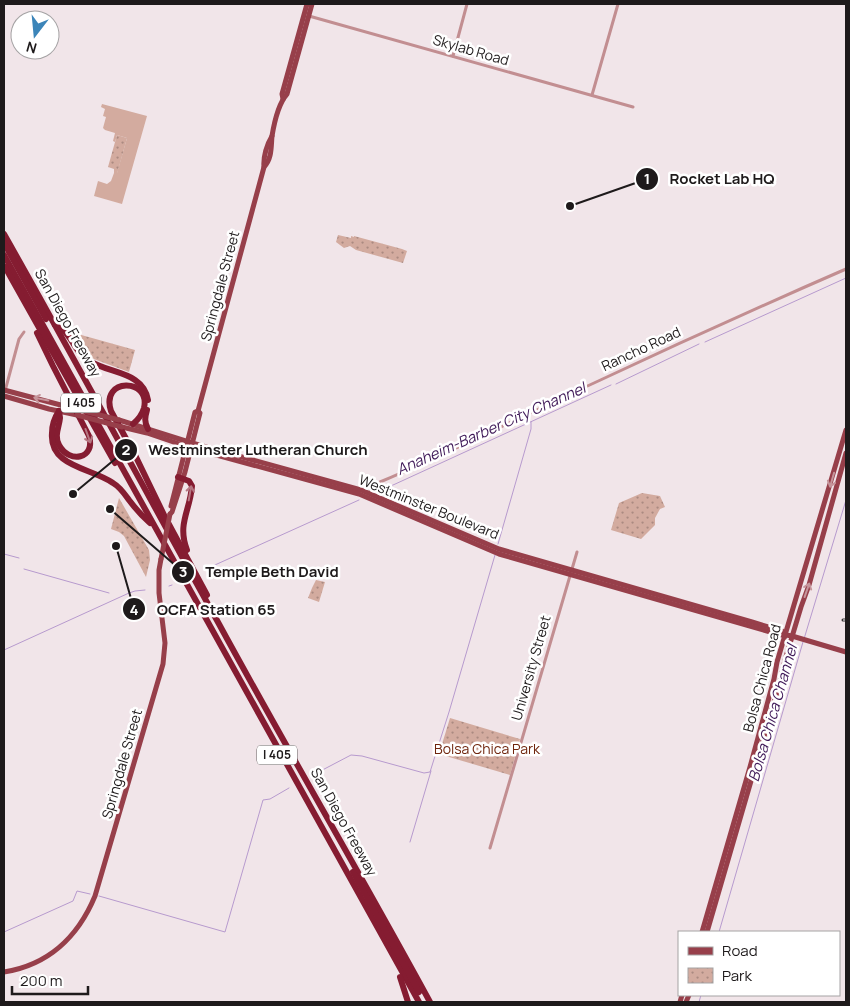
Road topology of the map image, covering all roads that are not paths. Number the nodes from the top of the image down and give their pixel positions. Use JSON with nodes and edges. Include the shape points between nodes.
{"nodes":[{"id":1,"x":306,"y":4,"type":"edge"},
{"id":2,"x":312,"y":4,"type":"edge"},
{"id":3,"x":467,"y":4,"type":"edge"},
{"id":4,"x":618,"y":4,"type":"edge"},
{"id":5,"x":306,"y":15,"type":"junction"},
{"id":6,"x":453,"y":56,"type":"junction"},
{"id":7,"x":592,"y":95,"type":"junction"},
{"id":8,"x":633,"y":107,"type":"dead end"},
{"id":9,"x":4,"y":234,"type":"edge"},
{"id":10,"x":4,"y":243,"type":"edge"},
{"id":11,"x":4,"y":255,"type":"edge"},
{"id":12,"x":4,"y":264,"type":"edge"},
{"id":13,"x":846,"y":270,"type":"edge"},
{"id":14,"x":13,"y":282,"type":"junction"},
{"id":15,"x":52,"y":322,"type":"junction"},
{"id":16,"x":24,"y":332,"type":"dead end"},
{"id":17,"x":4,"y":393,"type":"edge"},
{"id":18,"x":59,"y":407,"type":"junction"},
{"id":19,"x":133,"y":424,"type":"junction"},
{"id":20,"x":148,"y":429,"type":"junction"},
{"id":21,"x":846,"y":430,"type":"edge"},
{"id":22,"x":845,"y":443,"type":"edge"},
{"id":23,"x":189,"y":445,"type":"junction"},
{"id":24,"x":846,"y":453,"type":"edge"},
{"id":25,"x":180,"y":478,"type":"junction"},
{"id":26,"x":368,"y":495,"type":"junction"},
{"id":27,"x":150,"y":523,"type":"junction"},
{"id":28,"x":577,"y":552,"type":"dead end"},
{"id":29,"x":571,"y":573,"type":"junction"},
{"id":30,"x":197,"y":575,"type":"junction"},
{"id":31,"x":219,"y":626,"type":"junction"},
{"id":32,"x":786,"y":634,"type":"junction"},
{"id":33,"x":792,"y":636,"type":"junction"},
{"id":34,"x":846,"y":652,"type":"edge"},
{"id":35,"x":761,"y":747,"type":"junction"},
{"id":36,"x":750,"y":767,"type":"junction"},
{"id":37,"x":747,"y":792,"type":"junction"},
{"id":38,"x":490,"y":848,"type":"dead end"},
{"id":39,"x":702,"y":931,"type":"edge"},
{"id":40,"x":707,"y":931,"type":"edge"},
{"id":41,"x":4,"y":972,"type":"edge"},
{"id":42,"x":400,"y":977,"type":"junction"},
{"id":43,"x":408,"y":1002,"type":"edge"},
{"id":44,"x":414,"y":1002,"type":"edge"},
{"id":45,"x":419,"y":1002,"type":"edge"},
{"id":46,"x":425,"y":1002,"type":"edge"},
{"id":47,"x":430,"y":1002,"type":"edge"}],
"edges":[{"from":1,"to":5,"type":"main road","name":"Springdale Street"},
{"from":2,"to":5,"type":"main road","name":"Springdale Street"},
{"from":3,"to":6,"type":"street"},
{"from":4,"to":7,"type":"street"},
{"from":5,"to":6,"type":"street","name":"Skylab Road"},
{"from":5,"to":23,"type":"main road","name":"Springdale Street"},
{"from":6,"to":7,"type":"street","name":"Skylab Road"},
{"from":7,"to":8,"type":"street","name":"Skylab Road"},
{"from":9,"to":15,"type":"highway","name":"San Diego Freeway","number":"I 405"},
{"from":10,"to":46,"type":"highway"},
{"from":11,"to":45,"type":"highway"},
{"from":12,"to":14,"type":"highway","name":"San Diego Freeway","number":"I 405"},
{"from":13,"to":26,"type":"street","name":"Rancho Road","via":[[380,482]]},
{"from":14,"to":18,"type":"highway","one_way":true,"via":[[90,436],[90,448],[84,455],[71,456],[60,446],[56,435]]},
{"from":14,"to":27,"type":"highway","name":"San Diego Freeway","number":"I 405"},
{"from":15,"to":20,"type":"highway","via":[[65,332],[80,354],[90,362],[139,383],[147,394],[145,425]]},
{"from":15,"to":31,"type":"highway","name":"San Diego Freeway","number":"I 405"},
{"from":16,"to":17,"type":"street"},
{"from":17,"to":18,"type":"main road","name":"Westminster Boulevard"},
{"from":18,"to":19,"type":"main road","name":"Westminster Boulevard","bridge":true},
{"from":18,"to":23,"type":"main road","name":"Westminster Boulevard","bridge":true,"via":[[77,415]]},
{"from":18,"to":27,"type":"highway","via":[[51,438],[58,455],[112,482]]},
{"from":19,"to":20,"type":"main road","name":"Westminster Boulevard"},
{"from":19,"to":30,"type":"highway","via":[[141,417],[144,400],[137,388],[122,385],[110,395],[111,411]]},
{"from":20,"to":23,"type":"main road","name":"Westminster Boulevard"},
{"from":21,"to":22,"type":"main road","name":"Bolsa Chica Road"},
{"from":22,"to":32,"type":"main road","name":"Bolsa Chica Road","one_way":true},
{"from":23,"to":25,"type":"main road","name":"Springdale Street"},
{"from":23,"to":26,"type":"main road","name":"Westminster Boulevard","via":[[350,487]]},
{"from":33,"to":24,"type":"main road","name":"Bolsa Chica Road","one_way":true},
{"from":30,"to":25,"type":"highway","one_way":true,"via":[[183,534],[192,486]]},
{"from":25,"to":41,"type":"main road","name":"Springdale Street","bridge":true,"via":[[159,570],[165,643],[163,664],[95,896],[75,932],[56,950],[33,964]]},
{"from":26,"to":29,"type":"main road","name":"Westminster Boulevard","via":[[494,552]]},
{"from":27,"to":42,"type":"highway","name":"San Diego Freeway","number":"I 405"},
{"from":28,"to":29,"type":"street","name":"University Street"},
{"from":29,"to":32,"type":"main road","name":"Westminster Boulevard"},
{"from":29,"to":38,"type":"street","name":"University Street"},
{"from":30,"to":31,"type":"highway","via":[[218,616]]},
{"from":31,"to":47,"type":"highway","name":"San Diego Freeway","number":"I 405"},
{"from":32,"to":33,"type":"main road","name":"Westminster Boulevard"},
{"from":32,"to":36,"type":"main road","name":"Bolsa Chica Road"},
{"from":33,"to":34,"type":"main road","name":"Westminster Boulevard"},
{"from":33,"to":35,"type":"main road","name":"Bolsa Chica Road"},
{"from":35,"to":36,"type":"main road"},
{"from":35,"to":37,"type":"main road","name":"Bolsa Chica Road"},
{"from":36,"to":37,"type":"main road"},
{"from":36,"to":39,"type":"main road","name":"Bolsa Chica Road"},
{"from":37,"to":40,"type":"main road","name":"Bolsa Chica Road"},
{"from":42,"to":43,"type":"highway"},
{"from":42,"to":44,"type":"highway","name":"San Diego Freeway","number":"I 405"}]}
